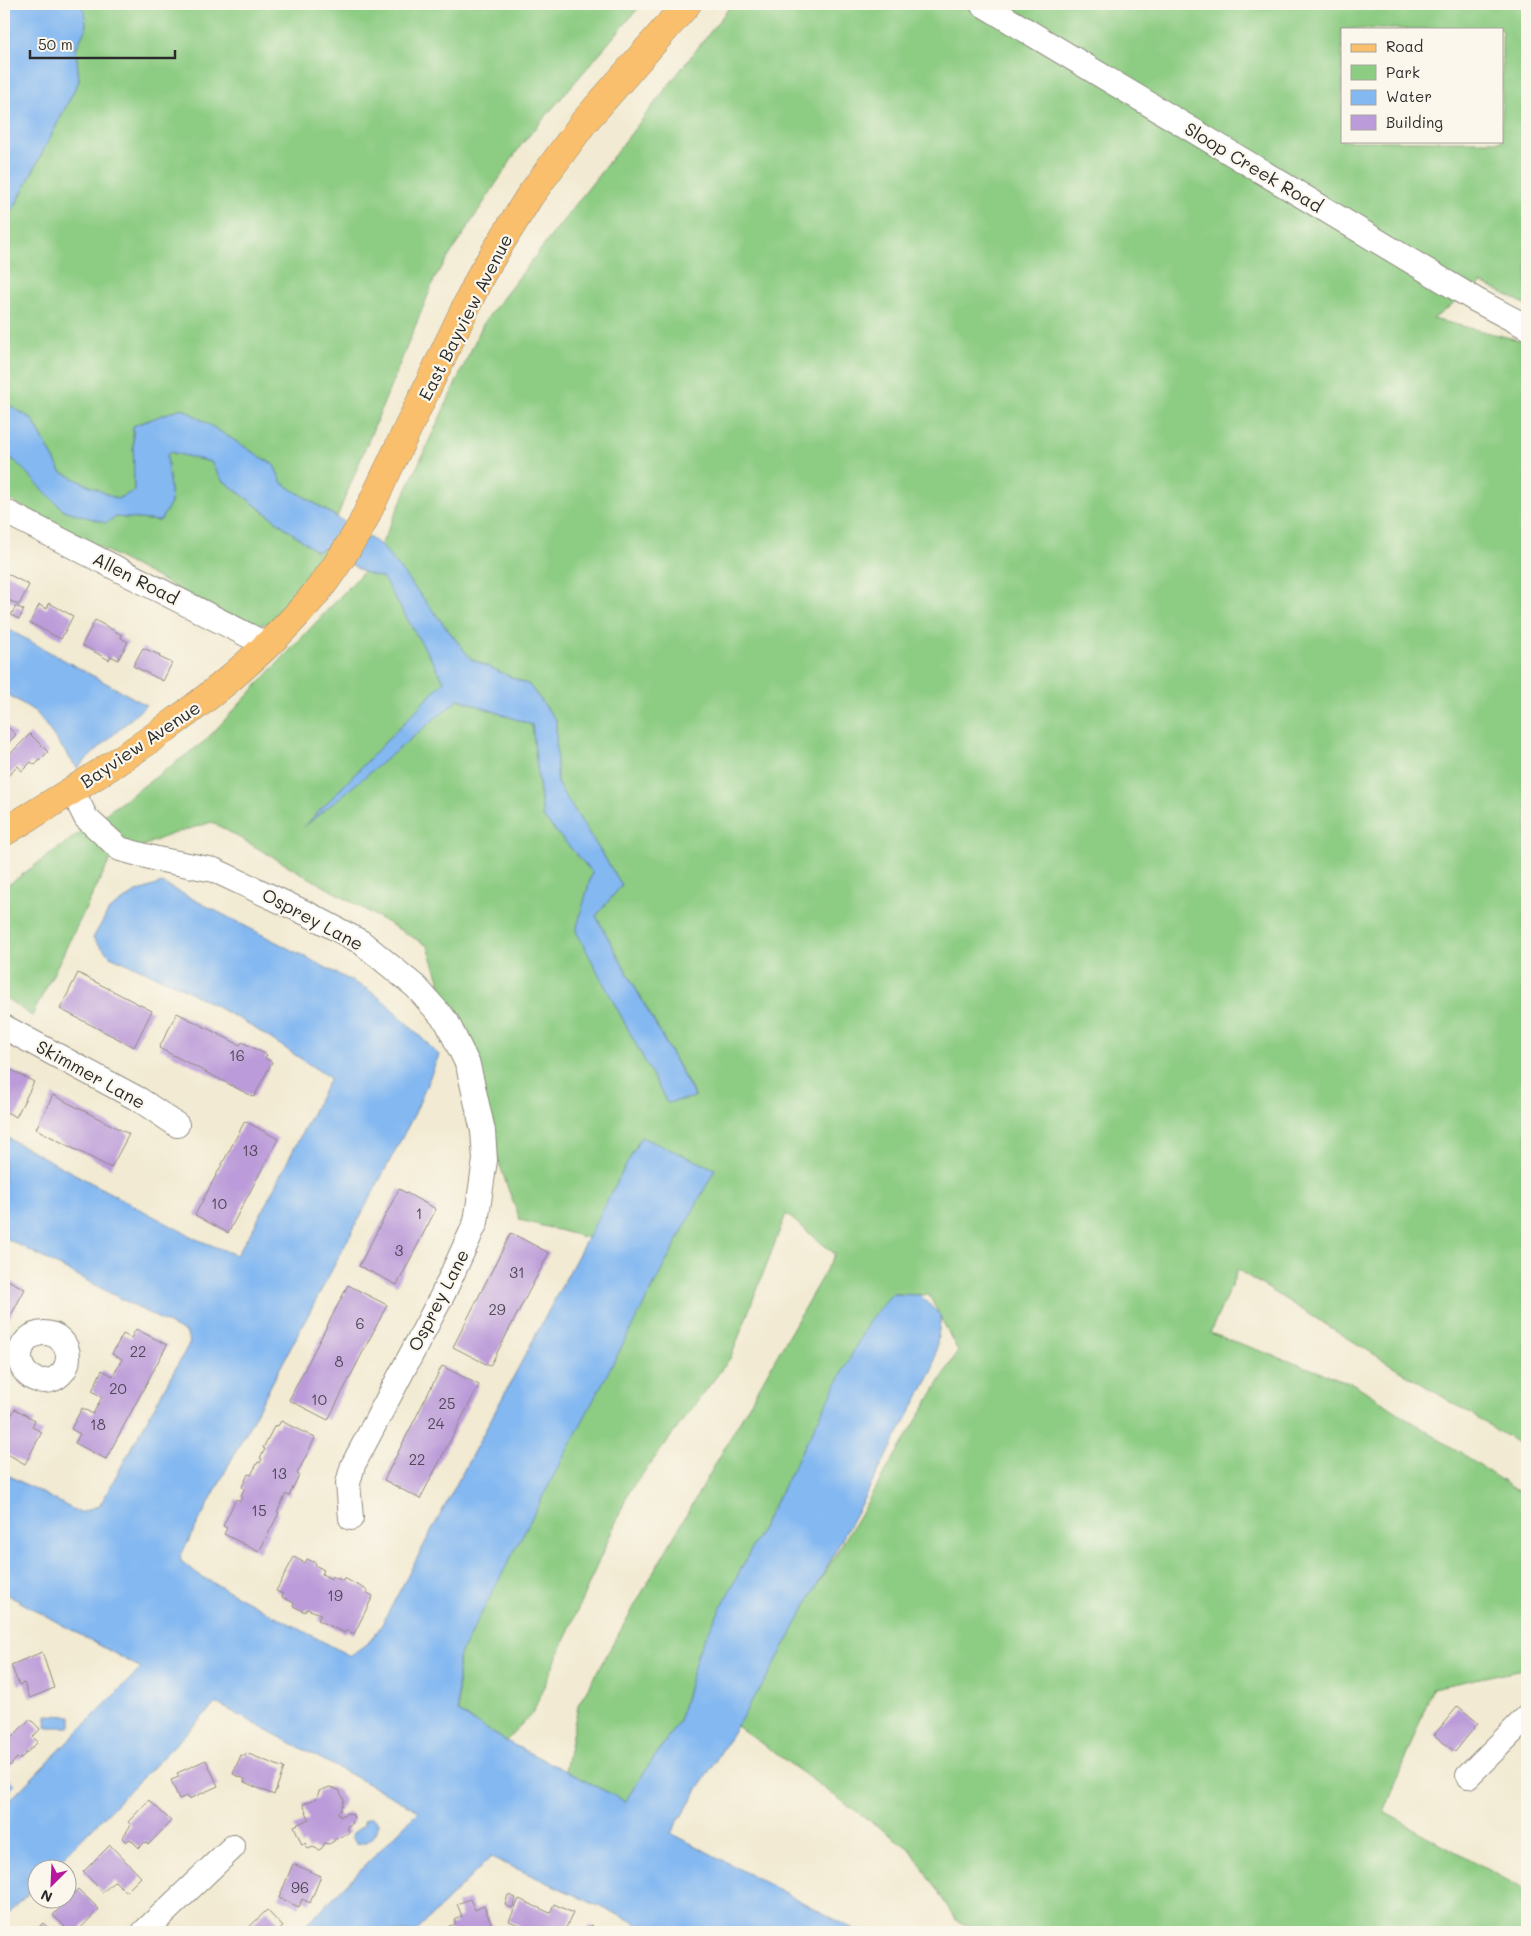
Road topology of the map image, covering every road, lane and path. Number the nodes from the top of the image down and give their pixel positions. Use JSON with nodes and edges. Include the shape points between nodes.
{"nodes":[{"id":1,"x":687,"y":4,"type":"edge"},
{"id":2,"x":982,"y":4,"type":"edge"},
{"id":3,"x":1527,"y":327,"type":"edge"},
{"id":4,"x":4,"y":511,"type":"edge"},
{"id":5,"x":267,"y":645,"type":"junction"},
{"id":6,"x":72,"y":790,"type":"junction"},
{"id":7,"x":4,"y":832,"type":"edge"},
{"id":8,"x":4,"y":1027,"type":"edge"},
{"id":9,"x":177,"y":1125,"type":"dead end"},
{"id":10,"x":4,"y":1361,"type":"edge"},
{"id":11,"x":25,"y":1372,"type":"dead end"},
{"id":12,"x":352,"y":1518,"type":"dead end"},
{"id":13,"x":1527,"y":1717,"type":"edge"},
{"id":14,"x":1468,"y":1776,"type":"dead end"},
{"id":15,"x":233,"y":1846,"type":"dead end"},
{"id":16,"x":144,"y":1932,"type":"edge"}],
"edges":[{"from":1,"to":5,"type":"main road","name":"East Bayview Avenue","via":[[584,122],[529,197],[482,273],[361,526],[341,559],[305,606]]},
{"from":2,"to":3,"type":"street","name":"Sloop Creek Road","via":[[1476,300]]},
{"from":4,"to":5,"type":"street","name":"Allen Road"},
{"from":5,"to":6,"type":"main road","name":"Bayview Avenue","via":[[213,694],[169,727]]},
{"from":6,"to":7,"type":"main road","name":"Bayview Avenue"},
{"from":6,"to":12,"type":"street","name":"Osprey Lane","via":[[86,818],[120,849],[214,870],[361,942],[416,987],[447,1022],[468,1065],[483,1131],[485,1160],[476,1222],[353,1465],[348,1483]]},
{"from":8,"to":9,"type":"street","name":"Skimmer Lane","via":[[140,1100]]},
{"from":10,"to":11,"type":"street"},
{"from":13,"to":14,"type":"street"},
{"from":15,"to":16,"type":"street"}]}
